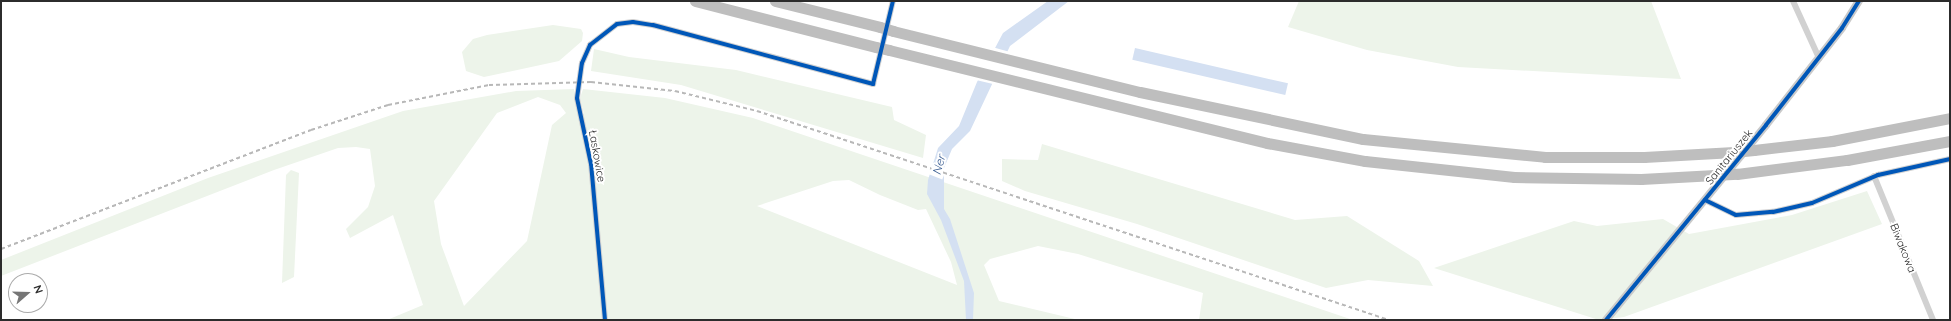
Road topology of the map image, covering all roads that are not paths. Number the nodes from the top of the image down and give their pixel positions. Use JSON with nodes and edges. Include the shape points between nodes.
{"nodes":[{"id":1,"x":695,"y":1,"type":"edge"},
{"id":2,"x":775,"y":1,"type":"edge"},
{"id":3,"x":893,"y":1,"type":"edge"},
{"id":4,"x":1793,"y":1,"type":"edge"},
{"id":5,"x":1859,"y":1,"type":"edge"},
{"id":6,"x":1819,"y":58,"type":"junction"},
{"id":7,"x":1950,"y":118,"type":"edge"},
{"id":8,"x":1950,"y":141,"type":"edge"},
{"id":9,"x":1950,"y":159,"type":"edge"},
{"id":10,"x":1874,"y":176,"type":"junction"},
{"id":11,"x":1705,"y":200,"type":"junction"},
{"id":12,"x":605,"y":320,"type":"edge"},
{"id":13,"x":1606,"y":320,"type":"edge"},
{"id":14,"x":1933,"y":320,"type":"edge"}],
"edges":[{"from":1,"to":8,"type":"highway","bridge":true,"via":[[1266,143],[1372,162],[1521,177],[1641,179],[1737,174],[1847,160]]},
{"from":2,"to":7,"type":"highway","bridge":true,"via":[[1192,104],[1371,140],[1545,157],[1644,157],[1734,152],[1832,141]]},
{"from":3,"to":12,"type":"street","name":"Łaskowice","via":[[873,84],[653,24],[633,22],[608,28],[590,45],[582,63],[577,92],[592,171]]},
{"from":4,"to":6,"type":"street"},
{"from":5,"to":6,"type":"street","name":"Sanitariuszek"},
{"from":6,"to":11,"type":"street","name":"Sanitariuszek"},
{"from":9,"to":10,"type":"street"},
{"from":10,"to":11,"type":"street","via":[[1812,203],[1767,213],[1736,215]]},
{"from":10,"to":14,"type":"street","name":"Biwakowa"},
{"from":11,"to":13,"type":"street","name":"Sanitariuszek"}]}
